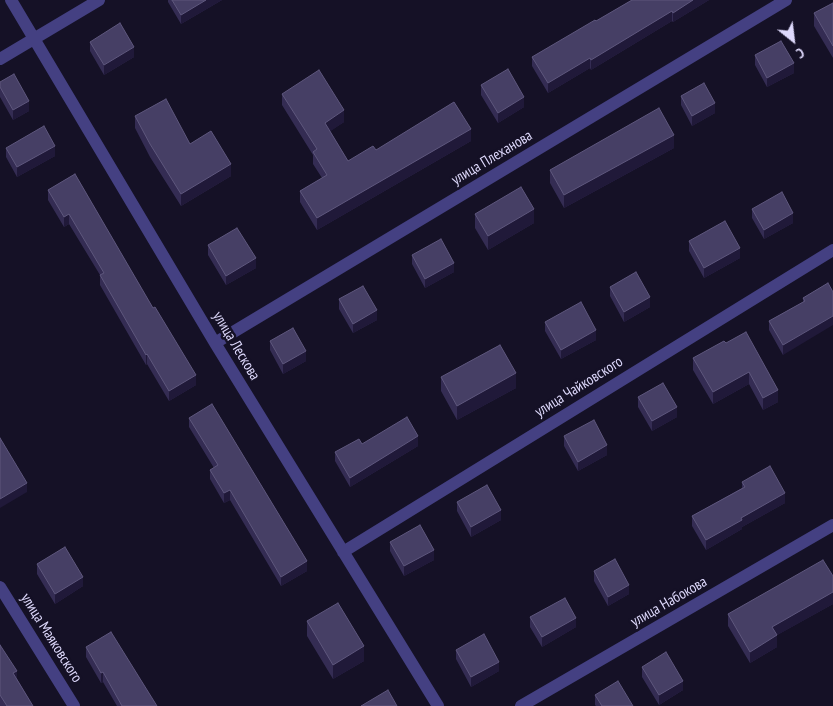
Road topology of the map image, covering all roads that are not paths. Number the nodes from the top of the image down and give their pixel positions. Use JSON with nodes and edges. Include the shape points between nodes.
{"nodes":[{"id":1,"x":11,"y":0,"type":"edge"},
{"id":2,"x":99,"y":0,"type":"edge"},
{"id":3,"x":786,"y":0,"type":"edge"},
{"id":4,"x":34,"y":39,"type":"junction"},
{"id":5,"x":0,"y":59,"type":"edge"},
{"id":6,"x":833,"y":250,"type":"edge"},
{"id":7,"x":215,"y":343,"type":"junction"},
{"id":8,"x":833,"y":525,"type":"edge"},
{"id":9,"x":343,"y":552,"type":"junction"},
{"id":10,"x":0,"y":586,"type":"edge"},
{"id":11,"x":74,"y":706,"type":"edge"},
{"id":12,"x":438,"y":706,"type":"edge"},
{"id":13,"x":521,"y":706,"type":"edge"}],
"edges":[{"from":1,"to":4,"type":"street","name":"улица Лескова"},
{"from":2,"to":4,"type":"street"},
{"from":3,"to":7,"type":"street","name":"улица Плеханова"},
{"from":4,"to":5,"type":"street"},
{"from":4,"to":7,"type":"street","name":"улица Лескова"},
{"from":6,"to":9,"type":"street","name":"улица Чайковского"},
{"from":7,"to":9,"type":"street","name":"улица Лескова"},
{"from":8,"to":13,"type":"street","name":"улица Набокова"},
{"from":9,"to":12,"type":"street","name":"улица Лескова"},
{"from":10,"to":11,"type":"street","name":"улица Маяковского"}]}
